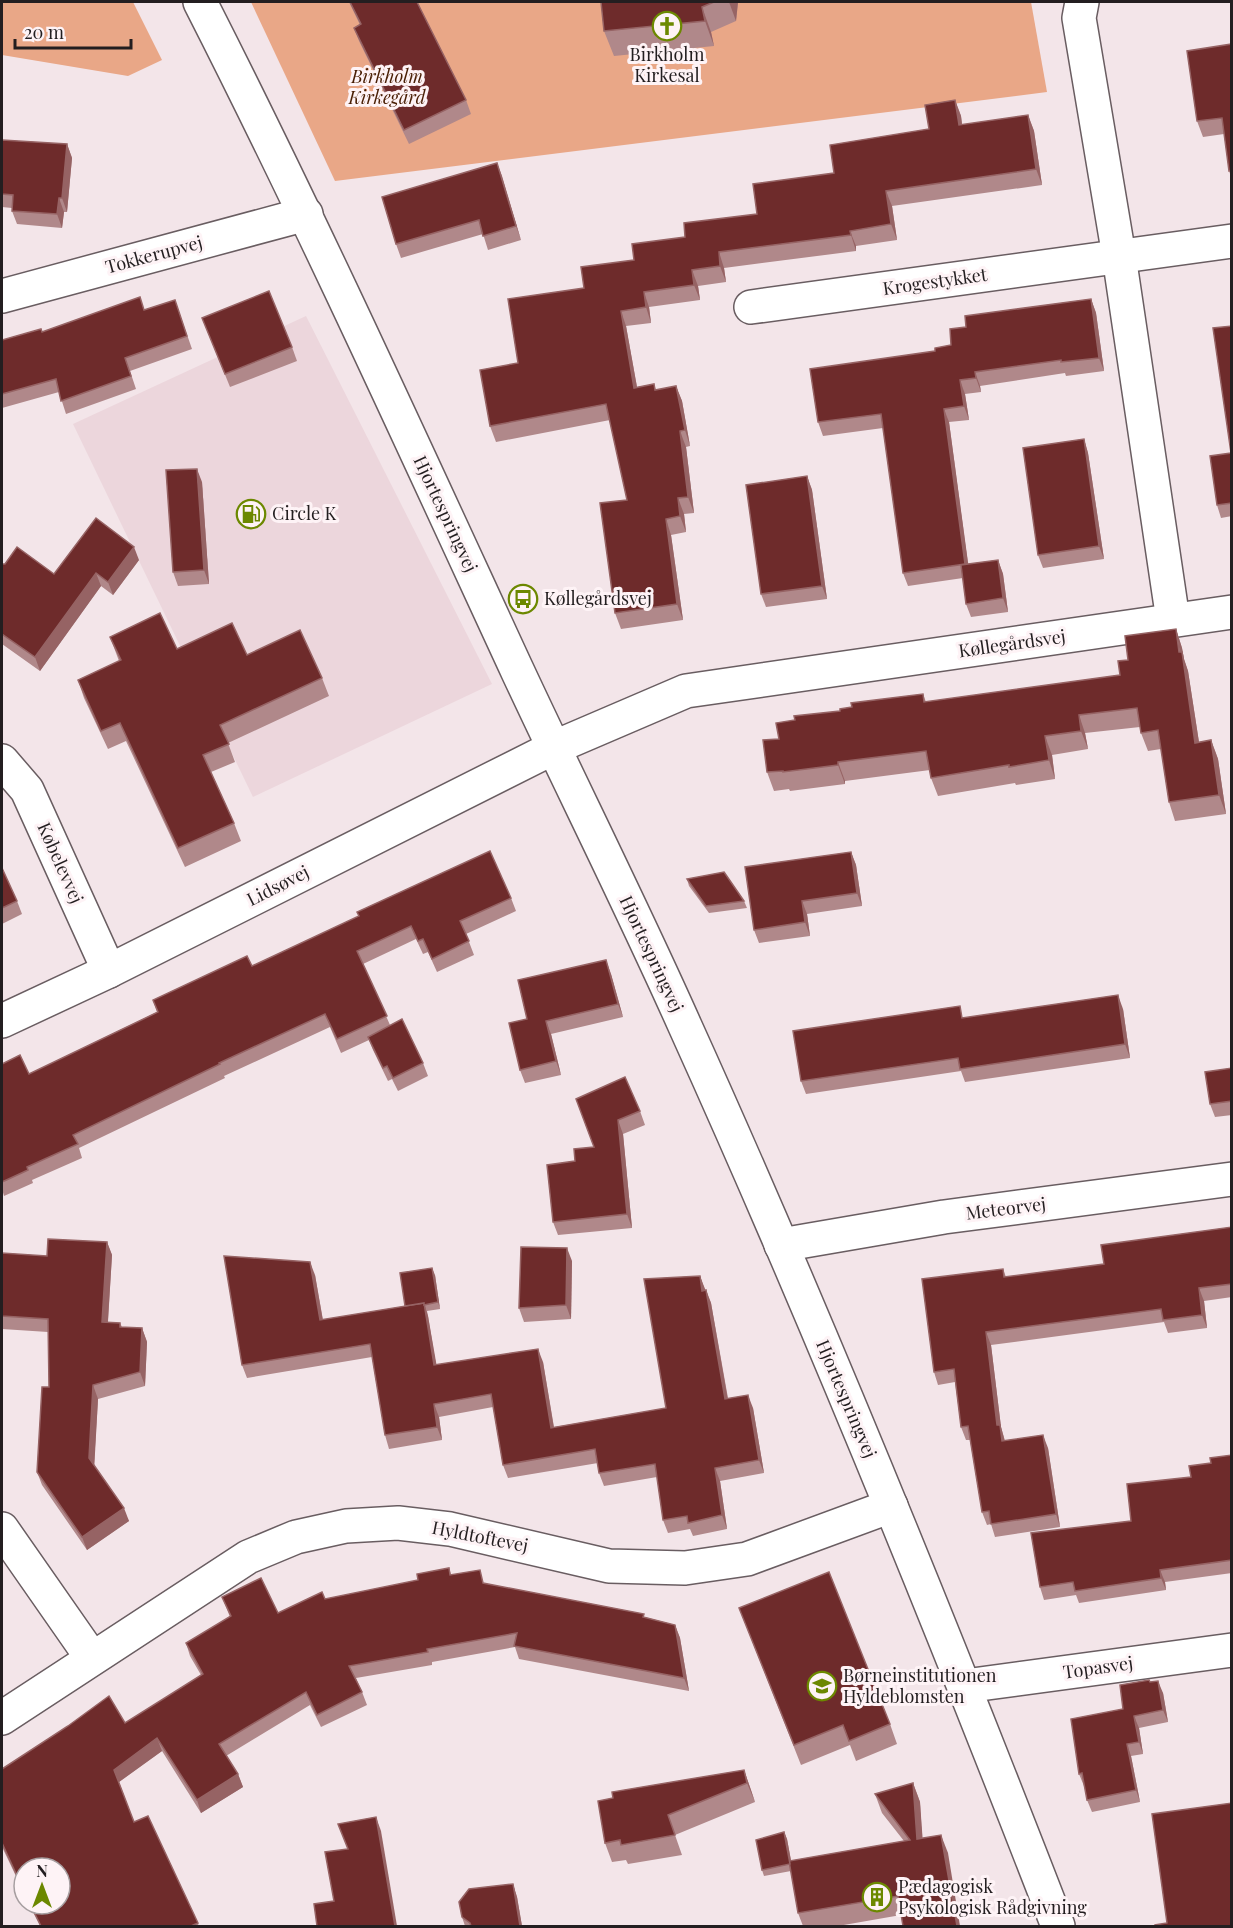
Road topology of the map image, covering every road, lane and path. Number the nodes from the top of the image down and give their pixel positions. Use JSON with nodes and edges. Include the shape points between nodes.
{"nodes":[{"id":1,"x":200,"y":2,"type":"edge"},
{"id":2,"x":1082,"y":2,"type":"edge"},
{"id":3,"x":306,"y":214,"type":"junction"},
{"id":4,"x":1232,"y":241,"type":"edge"},
{"id":5,"x":1119,"y":256,"type":"junction"},
{"id":6,"x":2,"y":296,"type":"edge"},
{"id":7,"x":752,"y":308,"type":"dead end"},
{"id":8,"x":1232,"y":612,"type":"edge"},
{"id":9,"x":1173,"y":620,"type":"junction"},
{"id":10,"x":553,"y":748,"type":"junction"},
{"id":11,"x":2,"y":761,"type":"edge"},
{"id":12,"x":109,"y":971,"type":"junction"},
{"id":13,"x":2,"y":1021,"type":"edge"},
{"id":14,"x":1232,"y":1179,"type":"edge"},
{"id":15,"x":781,"y":1245,"type":"junction"},
{"id":16,"x":891,"y":1506,"type":"junction"},
{"id":17,"x":2,"y":1529,"type":"edge"},
{"id":18,"x":1232,"y":1650,"type":"edge"},
{"id":19,"x":92,"y":1658,"type":"junction"},
{"id":20,"x":965,"y":1686,"type":"junction"},
{"id":21,"x":2,"y":1718,"type":"edge"},
{"id":22,"x":1058,"y":1926,"type":"edge"}],
"edges":[{"from":1,"to":3,"type":"street","name":"Hjortespringvej"},
{"from":2,"to":5,"type":"street","via":[[1079,18]]},
{"from":3,"to":6,"type":"street","name":"Tokkerupvej"},
{"from":3,"to":10,"type":"street","name":"Hjortespringvej"},
{"from":4,"to":5,"type":"street","name":"Krogestykket"},
{"from":5,"to":7,"type":"street","name":"Krogestykket"},
{"from":5,"to":9,"type":"street"},
{"from":8,"to":9,"type":"street","name":"Køllegårdsvej"},
{"from":9,"to":10,"type":"street","name":"Køllegårdsvej","via":[[686,691]]},
{"from":10,"to":12,"type":"street","name":"Lidsøvej"},
{"from":10,"to":15,"type":"street","name":"Hjortespringvej","via":[[685,1025]]},
{"from":11,"to":12,"type":"street","name":"Købelevvej","via":[[27,790]]},
{"from":12,"to":13,"type":"street","name":"Lidsøvej"},
{"from":14,"to":15,"type":"street","name":"Meteorvej","via":[[944,1217]]},
{"from":15,"to":16,"type":"street","name":"Hjortespringvej"},
{"from":16,"to":19,"type":"street","name":"Hyldtoftevej","via":[[747,1559],[685,1568],[609,1566],[450,1528],[398,1523],[346,1526],[296,1538],[248,1557]]},
{"from":16,"to":20,"type":"street","name":"Hjortespringvej"},
{"from":17,"to":19,"type":"street"},
{"from":18,"to":20,"type":"street","name":"Topasvej"},
{"from":19,"to":21,"type":"street","name":"Hyldtoftevej"},
{"from":20,"to":22,"type":"street","name":"Hjortespringvej"}]}
